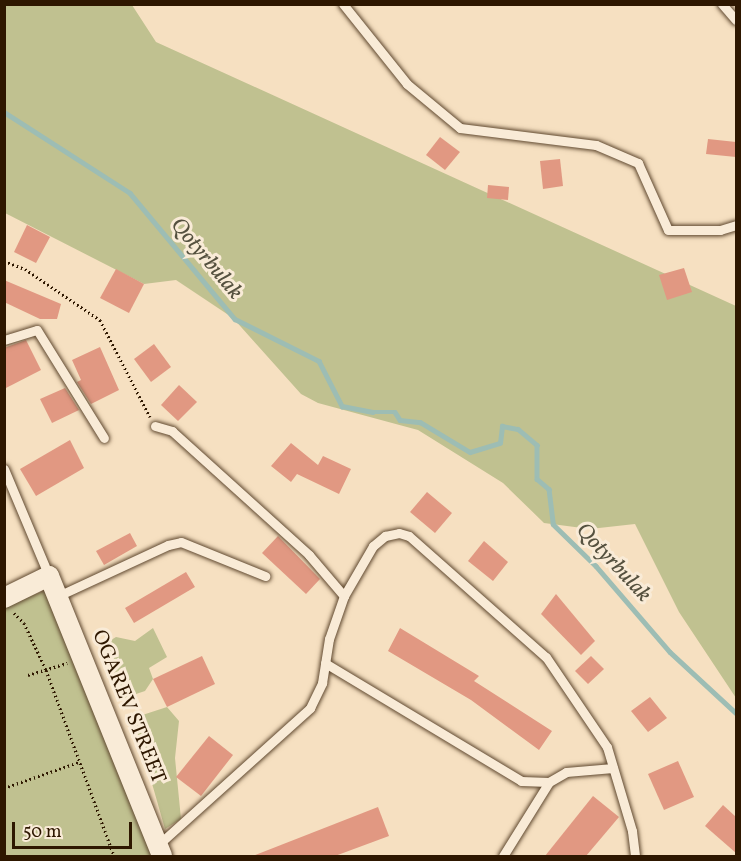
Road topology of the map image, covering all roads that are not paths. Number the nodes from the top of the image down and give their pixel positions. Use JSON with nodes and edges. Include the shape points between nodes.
{"nodes":[{"id":1,"x":344,"y":4,"type":"edge"},
{"id":2,"x":722,"y":4,"type":"edge"},
{"id":3,"x":736,"y":20,"type":"edge"},
{"id":4,"x":736,"y":225,"type":"edge"},
{"id":5,"x":4,"y":340,"type":"edge"},
{"id":6,"x":155,"y":426,"type":"road end"},
{"id":7,"x":104,"y":438,"type":"dead end"},
{"id":8,"x":4,"y":469,"type":"edge"},
{"id":9,"x":50,"y":576,"type":"junction"},
{"id":10,"x":265,"y":576,"type":"dead end"},
{"id":11,"x":58,"y":596,"type":"junction"},
{"id":12,"x":344,"y":596,"type":"junction"},
{"id":13,"x":9,"y":604,"type":"edge"},
{"id":14,"x":325,"y":663,"type":"junction"},
{"id":15,"x":613,"y":768,"type":"junction"},
{"id":16,"x":549,"y":782,"type":"junction"},
{"id":17,"x":160,"y":851,"type":"edge"},
{"id":18,"x":503,"y":856,"type":"edge"},
{"id":19,"x":635,"y":856,"type":"edge"}],
"edges":[{"from":1,"to":4,"type":"lane","via":[[407,84],[460,128],[596,145],[638,163],[669,230],[720,230]]},
{"from":2,"to":3,"type":"lane"},
{"from":5,"to":7,"type":"lane","via":[[37,330]]},
{"from":6,"to":12,"type":"lane","via":[[172,431],[309,555]]},
{"from":8,"to":9,"type":"lane"},
{"from":9,"to":11,"type":"street","name":"OGAREV STREET"},
{"from":9,"to":13,"type":"street"},
{"from":10,"to":11,"type":"lane","via":[[182,542]]},
{"from":11,"to":17,"type":"street","name":"OGAREV STREET"},
{"from":12,"to":14,"type":"lane"},
{"from":12,"to":15,"type":"lane","via":[[373,546],[385,536],[409,536],[546,657],[607,747]]},
{"from":14,"to":16,"type":"lane","via":[[521,781]]},
{"from":14,"to":17,"type":"lane","via":[[322,683],[310,708]]},
{"from":15,"to":16,"type":"lane","via":[[566,772]]},
{"from":15,"to":19,"type":"lane"},
{"from":16,"to":18,"type":"lane"}]}
